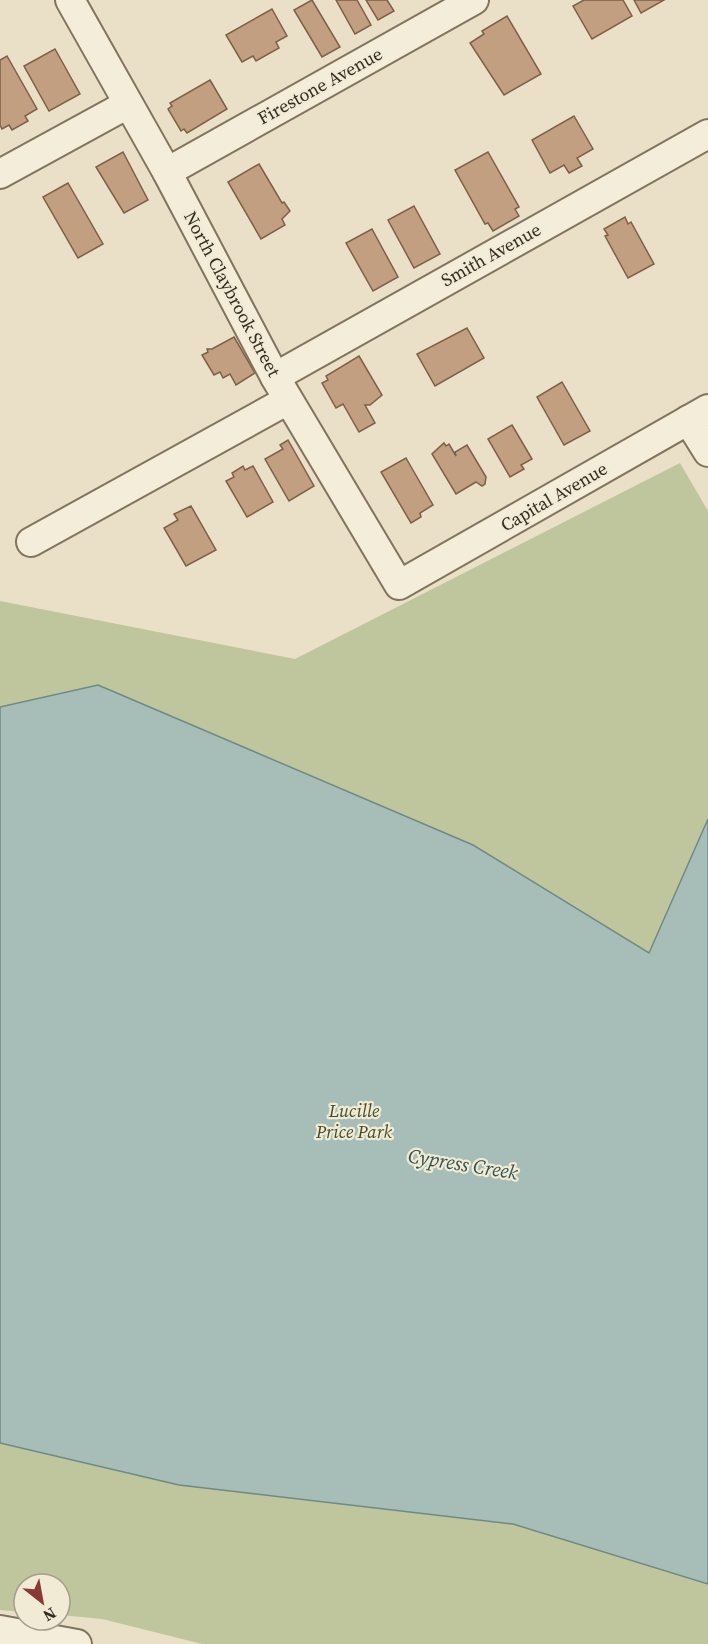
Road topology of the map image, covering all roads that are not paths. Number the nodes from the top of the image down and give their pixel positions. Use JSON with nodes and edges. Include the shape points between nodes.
{"nodes":[{"id":1,"x":70,"y":0,"type":"edge"},
{"id":2,"x":474,"y":0,"type":"edge"},
{"id":3,"x":128,"y":104,"type":"junction"},
{"id":4,"x":708,"y":134,"type":"edge"},
{"id":5,"x":167,"y":172,"type":"junction"},
{"id":6,"x":0,"y":174,"type":"edge"},
{"id":7,"x":282,"y":388,"type":"junction"},
{"id":8,"x":698,"y":415,"type":"edge"},
{"id":9,"x":708,"y":452,"type":"edge"},
{"id":10,"x":31,"y":542,"type":"dead end"},
{"id":11,"x":399,"y":585,"type":"joint"},
{"id":12,"x":0,"y":1629,"type":"edge"},
{"id":13,"x":77,"y":1644,"type":"edge"}],
"edges":[{"from":1,"to":3,"type":"street","name":"North Claybrook Street"},
{"from":2,"to":5,"type":"street","name":"Firestone Avenue"},
{"from":3,"to":5,"type":"street","name":"North Claybrook Street"},
{"from":3,"to":6,"type":"street"},
{"from":4,"to":7,"type":"street","name":"Smith Avenue"},
{"from":5,"to":7,"type":"street","name":"North Claybrook Street"},
{"from":7,"to":10,"type":"street","name":"Smith Avenue"},
{"from":7,"to":11,"type":"street","name":"North Claybrook Street"},
{"from":8,"to":9,"type":"street"},
{"from":8,"to":11,"type":"street","name":"Capital Avenue"},
{"from":12,"to":13,"type":"street"}]}
